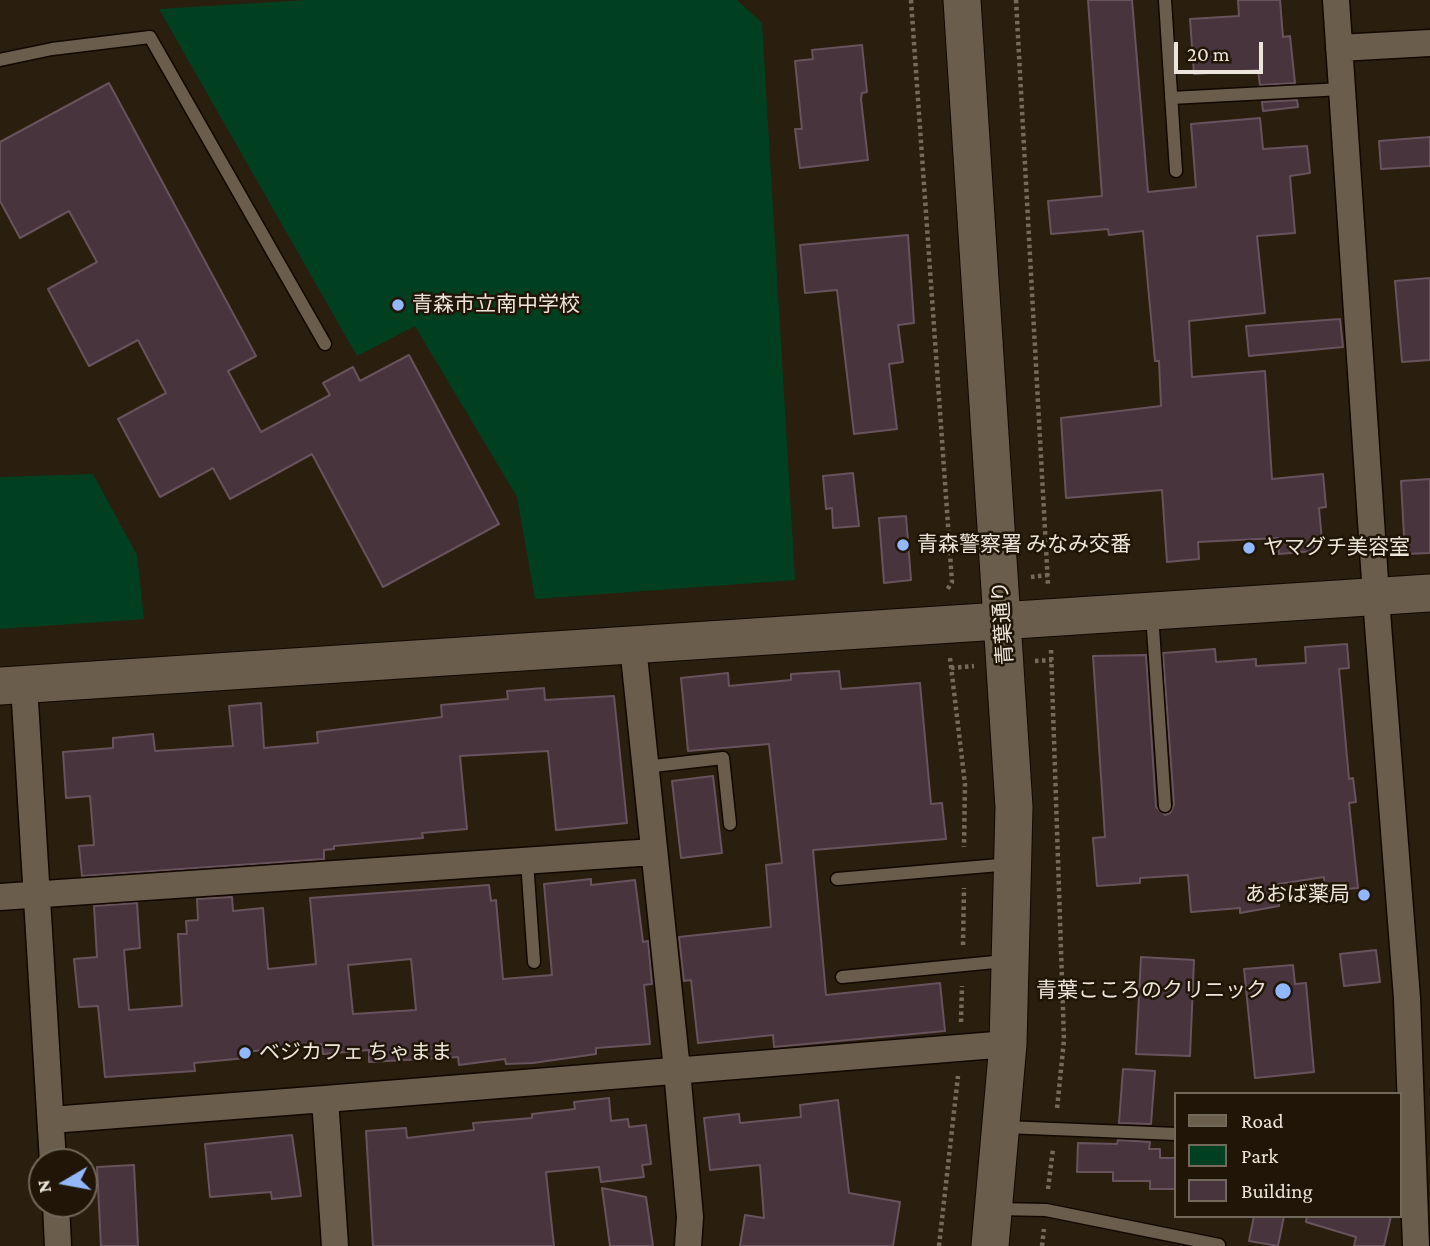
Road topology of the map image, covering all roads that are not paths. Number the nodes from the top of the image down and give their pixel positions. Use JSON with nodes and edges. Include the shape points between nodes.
{"nodes":[{"id":1,"x":962,"y":0,"type":"edge"},
{"id":2,"x":1336,"y":0,"type":"edge"},
{"id":3,"x":1165,"y":1,"type":"edge"},
{"id":4,"x":1430,"y":43,"type":"edge"},
{"id":5,"x":1339,"y":48,"type":"junction"},
{"id":6,"x":0,"y":60,"type":"edge"},
{"id":7,"x":1342,"y":89,"type":"junction"},
{"id":8,"x":1171,"y":98,"type":"junction"},
{"id":9,"x":1176,"y":171,"type":"dead end"},
{"id":10,"x":325,"y":344,"type":"dead end"},
{"id":11,"x":1430,"y":593,"type":"edge"},
{"id":12,"x":1376,"y":597,"type":"junction"},
{"id":13,"x":1152,"y":610,"type":"junction"},
{"id":14,"x":1003,"y":619,"type":"junction"},
{"id":15,"x":633,"y":646,"type":"junction"},
{"id":16,"x":12,"y":685,"type":"edge"},
{"id":17,"x":645,"y":766,"type":"junction"},
{"id":18,"x":1165,"y":806,"type":"dead end"},
{"id":19,"x":730,"y":824,"type":"dead end"},
{"id":20,"x":653,"y":852,"type":"junction"},
{"id":21,"x":527,"y":861,"type":"junction"},
{"id":22,"x":1014,"y":863,"type":"junction"},
{"id":23,"x":837,"y":879,"type":"dead end"},
{"id":24,"x":35,"y":895,"type":"junction"},
{"id":25,"x":0,"y":897,"type":"edge"},
{"id":26,"x":1013,"y":960,"type":"junction"},
{"id":27,"x":534,"y":962,"type":"dead end"},
{"id":28,"x":842,"y":977,"type":"dead end"},
{"id":29,"x":1008,"y":1044,"type":"junction"},
{"id":30,"x":677,"y":1070,"type":"junction"},
{"id":31,"x":325,"y":1099,"type":"junction"},
{"id":32,"x":51,"y":1120,"type":"junction"},
{"id":33,"x":1003,"y":1127,"type":"junction"},
{"id":34,"x":1174,"y":1134,"type":"edge"},
{"id":35,"x":52,"y":1148,"type":"edge"},
{"id":36,"x":1422,"y":1194,"type":"edge"},
{"id":37,"x":995,"y":1209,"type":"junction"},
{"id":38,"x":57,"y":1218,"type":"edge"},
{"id":39,"x":1219,"y":1245,"type":"edge"},
{"id":40,"x":58,"y":1246,"type":"edge"},
{"id":41,"x":335,"y":1246,"type":"edge"},
{"id":42,"x":688,"y":1246,"type":"edge"},
{"id":43,"x":990,"y":1246,"type":"edge"},
{"id":44,"x":1416,"y":1246,"type":"edge"}],
"edges":[{"from":1,"to":14,"type":"street","name":"青葉通り"},
{"from":2,"to":5,"type":"street"},
{"from":3,"to":8,"type":"lane"},
{"from":4,"to":5,"type":"street"},
{"from":5,"to":7,"type":"street"},
{"from":6,"to":10,"type":"lane","via":[[150,37]]},
{"from":7,"to":8,"type":"lane"},
{"from":7,"to":12,"type":"street"},
{"from":8,"to":9,"type":"lane"},
{"from":11,"to":12,"type":"street"},
{"from":12,"to":13,"type":"street"},
{"from":12,"to":36,"type":"street"},
{"from":13,"to":14,"type":"street"},
{"from":13,"to":18,"type":"lane"},
{"from":14,"to":15,"type":"street"},
{"from":14,"to":22,"type":"street","name":"青葉通り"},
{"from":15,"to":16,"type":"street"},
{"from":15,"to":17,"type":"street"},
{"from":16,"to":24,"type":"street"},
{"from":17,"to":19,"type":"lane","via":[[723,758]]},
{"from":17,"to":20,"type":"street"},
{"from":20,"to":21,"type":"street"},
{"from":20,"to":30,"type":"street"},
{"from":21,"to":24,"type":"street"},
{"from":21,"to":27,"type":"lane"},
{"from":22,"to":23,"type":"lane"},
{"from":22,"to":26,"type":"street","name":"青葉通り"},
{"from":24,"to":25,"type":"street"},
{"from":24,"to":32,"type":"street"},
{"from":26,"to":28,"type":"lane"},
{"from":26,"to":29,"type":"street","name":"青葉通り"},
{"from":29,"to":30,"type":"street"},
{"from":29,"to":33,"type":"street","name":"青葉通り"},
{"from":30,"to":31,"type":"street"},
{"from":30,"to":42,"type":"street","via":[[690,1217]]},
{"from":31,"to":32,"type":"street"},
{"from":31,"to":41,"type":"street"},
{"from":32,"to":35,"type":"street"},
{"from":33,"to":34,"type":"lane"},
{"from":33,"to":37,"type":"street","name":"青葉通り"},
{"from":36,"to":44,"type":"street"},
{"from":37,"to":39,"type":"lane","via":[[1046,1210]]},
{"from":37,"to":43,"type":"street","name":"青葉通り"},
{"from":38,"to":40,"type":"street"}]}
